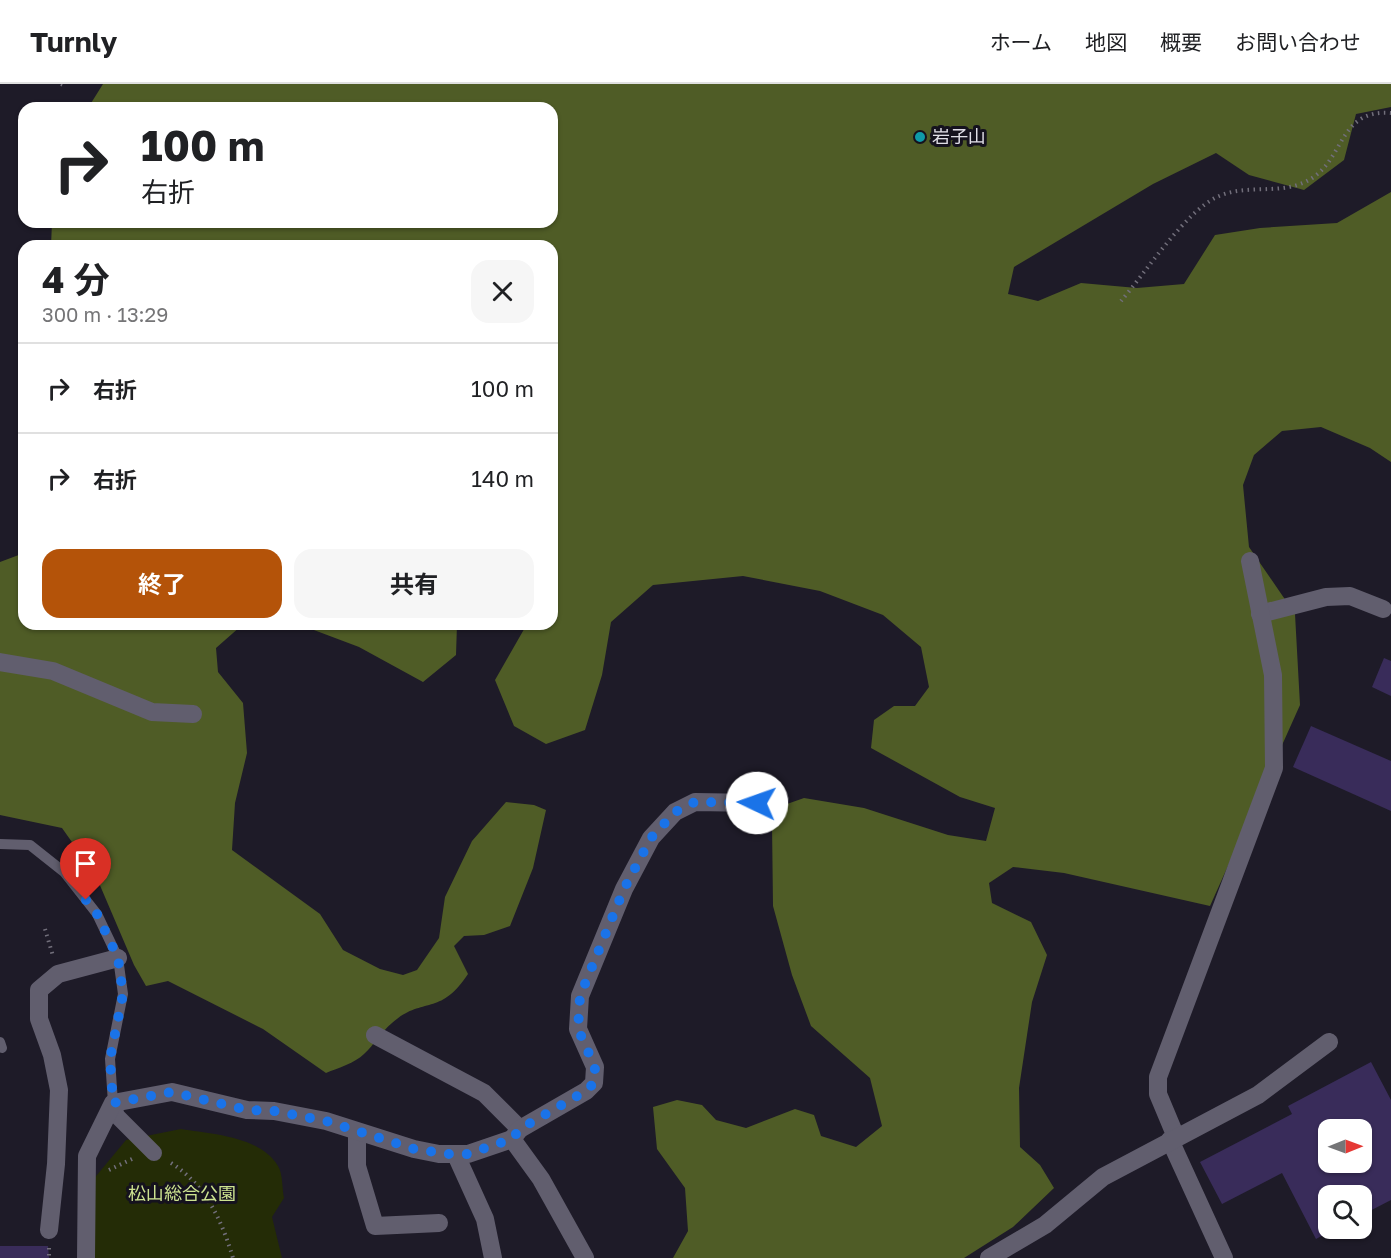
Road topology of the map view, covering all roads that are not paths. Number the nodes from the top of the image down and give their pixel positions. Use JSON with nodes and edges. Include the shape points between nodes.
{"nodes":[{"id":1,"x":1250,"y":561,"type":"dead end"},
{"id":2,"x":1383,"y":609,"type":"dead end"},
{"id":3,"x":1260,"y":614,"type":"junction"},
{"id":4,"x":0,"y":662,"type":"edge"},
{"id":5,"x":193,"y":714,"type":"dead end"},
{"id":6,"x":757,"y":803,"type":"dead end"},
{"id":7,"x":0,"y":843,"type":"edge"},
{"id":8,"x":118,"y":958,"type":"junction"},
{"id":9,"x":375,"y":1035,"type":"dead end"},
{"id":10,"x":1329,"y":1042,"type":"dead end"},
{"id":11,"x":113,"y":1103,"type":"junction"},
{"id":12,"x":357,"y":1131,"type":"junction"},
{"id":13,"x":516,"y":1134,"type":"junction"},
{"id":14,"x":1173,"y":1138,"type":"junction"},
{"id":15,"x":154,"y":1153,"type":"road end"},
{"id":16,"x":456,"y":1155,"type":"junction"},
{"id":17,"x":440,"y":1223,"type":"dead end"},
{"id":18,"x":49,"y":1230,"type":"dead end"},
{"id":19,"x":86,"y":1258,"type":"edge"},
{"id":20,"x":493,"y":1258,"type":"edge"},
{"id":21,"x":585,"y":1258,"type":"edge"},
{"id":22,"x":989,"y":1258,"type":"edge"},
{"id":23,"x":1224,"y":1258,"type":"edge"}],
"edges":[{"from":1,"to":3,"type":"street"},
{"from":2,"to":3,"type":"street","via":[[1350,596],[1326,597]]},
{"from":3,"to":14,"type":"street","via":[[1274,675],[1274,768],[1158,1077],[1158,1094]]},
{"from":4,"to":5,"type":"street","via":[[53,670],[152,712]]},
{"from":6,"to":13,"type":"street","via":[[695,802],[675,812],[651,838],[624,889],[580,996],[578,1029],[595,1067],[594,1083]]},
{"from":7,"to":8,"type":"lane","via":[[30,845],[64,872],[97,914]]},
{"from":8,"to":11,"type":"lane","via":[[123,994],[110,1059]]},
{"from":8,"to":18,"type":"street","via":[[58,974],[39,990],[39,1019],[59,1090]]},
{"from":9,"to":13,"type":"street","via":[[484,1093]]},
{"from":10,"to":14,"type":"street","via":[[1258,1095]]},
{"from":11,"to":12,"type":"street","via":[[172,1092],[247,1110],[326,1121]]},
{"from":11,"to":15,"type":"street","via":[[117,1116]]},
{"from":11,"to":19,"type":"street","via":[[87,1156]]},
{"from":12,"to":16,"type":"street","via":[[414,1149]]},
{"from":12,"to":17,"type":"street","via":[[357,1166],[375,1226]]},
{"from":13,"to":16,"type":"street","via":[[468,1154]]},
{"from":13,"to":21,"type":"street"},
{"from":14,"to":22,"type":"street","via":[[1103,1177],[1045,1225]]},
{"from":14,"to":23,"type":"street"},
{"from":16,"to":20,"type":"street","via":[[485,1219]]}]}
